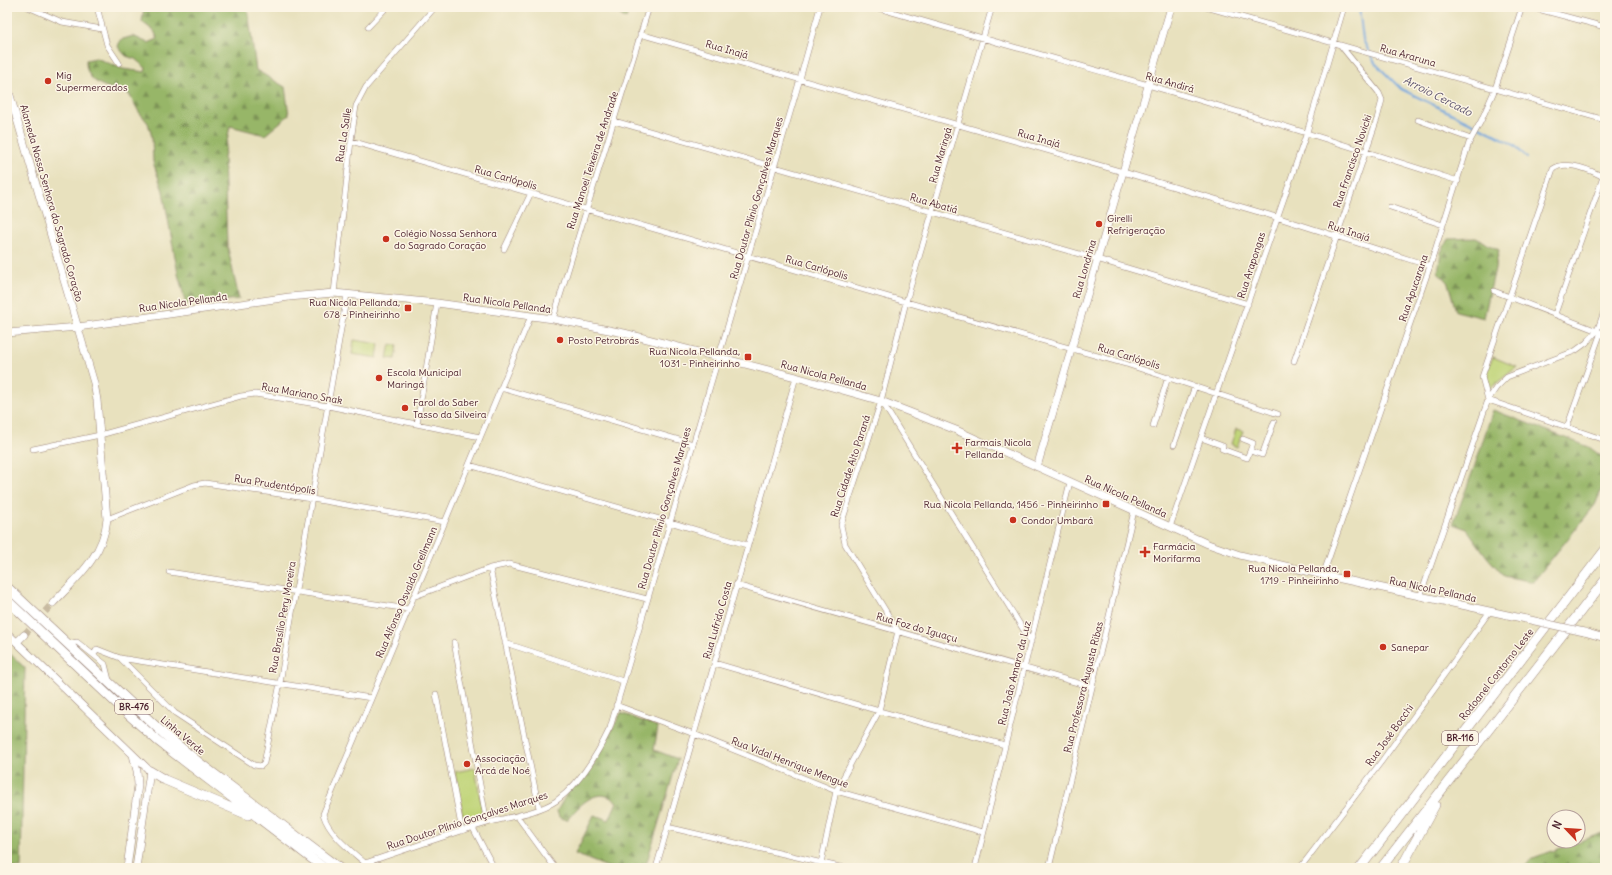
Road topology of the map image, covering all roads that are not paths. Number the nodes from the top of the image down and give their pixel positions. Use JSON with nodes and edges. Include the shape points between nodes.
{"nodes":[{"id":1,"x":28,"y":7,"type":"edge"},
{"id":2,"x":96,"y":7,"type":"edge"},
{"id":3,"x":387,"y":7,"type":"edge"},
{"id":4,"x":435,"y":7,"type":"edge"},
{"id":5,"x":649,"y":7,"type":"edge"},
{"id":6,"x":820,"y":7,"type":"edge"},
{"id":7,"x":875,"y":7,"type":"edge"},
{"id":8,"x":992,"y":7,"type":"edge"},
{"id":9,"x":1171,"y":7,"type":"edge"},
{"id":10,"x":1206,"y":7,"type":"edge"},
{"id":11,"x":1344,"y":7,"type":"edge"},
{"id":12,"x":1522,"y":7,"type":"edge"},
{"id":13,"x":1530,"y":7,"type":"edge"},
{"id":14,"x":368,"y":27,"type":"dead end"},
{"id":15,"x":1605,"y":28,"type":"edge"},
{"id":16,"x":102,"y":29,"type":"junction"},
{"id":17,"x":640,"y":34,"type":"junction"},
{"id":18,"x":983,"y":39,"type":"junction"},
{"id":19,"x":1334,"y":44,"type":"junction"},
{"id":20,"x":1341,"y":46,"type":"junction"},
{"id":21,"x":119,"y":63,"type":"dead end"},
{"id":22,"x":800,"y":79,"type":"junction"},
{"id":23,"x":7,"y":85,"type":"edge"},
{"id":24,"x":1148,"y":85,"type":"junction"},
{"id":25,"x":1495,"y":89,"type":"junction"},
{"id":26,"x":1418,"y":120,"type":"dead end"},
{"id":27,"x":1605,"y":120,"type":"edge"},
{"id":28,"x":614,"y":121,"type":"junction"},
{"id":29,"x":958,"y":124,"type":"junction"},
{"id":30,"x":1307,"y":132,"type":"junction"},
{"id":31,"x":1471,"y":139,"type":"junction"},
{"id":32,"x":350,"y":141,"type":"junction"},
{"id":33,"x":1365,"y":151,"type":"junction"},
{"id":34,"x":774,"y":167,"type":"junction"},
{"id":35,"x":1123,"y":172,"type":"junction"},
{"id":36,"x":1604,"y":178,"type":"edge"},
{"id":37,"x":1458,"y":181,"type":"junction"},
{"id":38,"x":531,"y":193,"type":"junction"},
{"id":39,"x":1390,"y":207,"type":"dead end"},
{"id":40,"x":585,"y":209,"type":"junction"},
{"id":41,"x":933,"y":212,"type":"junction"},
{"id":42,"x":1276,"y":217,"type":"junction"},
{"id":43,"x":1443,"y":225,"type":"junction"},
{"id":44,"x":1335,"y":236,"type":"junction"},
{"id":45,"x":504,"y":248,"type":"dead end"},
{"id":46,"x":748,"y":256,"type":"junction"},
{"id":47,"x":1097,"y":259,"type":"junction"},
{"id":48,"x":1430,"y":266,"type":"junction"},
{"id":49,"x":1494,"y":290,"type":"dead end"},
{"id":50,"x":334,"y":292,"type":"junction"},
{"id":51,"x":347,"y":294,"type":"junction"},
{"id":52,"x":1510,"y":296,"type":"junction"},
{"id":53,"x":906,"y":302,"type":"junction"},
{"id":54,"x":437,"y":303,"type":"junction"},
{"id":55,"x":1248,"y":304,"type":"junction"},
{"id":56,"x":1605,"y":309,"type":"edge"},
{"id":57,"x":1555,"y":314,"type":"junction"},
{"id":58,"x":531,"y":316,"type":"junction"},
{"id":59,"x":554,"y":319,"type":"junction"},
{"id":60,"x":78,"y":327,"type":"junction"},
{"id":61,"x":1601,"y":332,"type":"edge"},
{"id":62,"x":7,"y":333,"type":"edge"},
{"id":63,"x":1071,"y":348,"type":"junction"},
{"id":64,"x":718,"y":357,"type":"junction"},
{"id":65,"x":1294,"y":361,"type":"dead end"},
{"id":66,"x":796,"y":377,"type":"junction"},
{"id":67,"x":1168,"y":377,"type":"junction"},
{"id":68,"x":1195,"y":386,"type":"junction"},
{"id":69,"x":501,"y":388,"type":"junction"},
{"id":70,"x":1217,"y":393,"type":"junction"},
{"id":71,"x":1488,"y":400,"type":"junction"},
{"id":72,"x":881,"y":401,"type":"junction"},
{"id":73,"x":328,"y":406,"type":"junction"},
{"id":74,"x":1278,"y":414,"type":"dead end"},
{"id":75,"x":1274,"y":422,"type":"dead end"},
{"id":76,"x":417,"y":424,"type":"junction"},
{"id":77,"x":1153,"y":426,"type":"dead end"},
{"id":78,"x":1567,"y":427,"type":"junction"},
{"id":79,"x":100,"y":435,"type":"junction"},
{"id":80,"x":480,"y":437,"type":"junction"},
{"id":81,"x":1201,"y":438,"type":"junction"},
{"id":82,"x":1242,"y":439,"type":"dead end"},
{"id":83,"x":1605,"y":440,"type":"edge"},
{"id":84,"x":693,"y":444,"type":"junction"},
{"id":85,"x":1174,"y":445,"type":"dead end"},
{"id":86,"x":33,"y":449,"type":"dead end"},
{"id":87,"x":1250,"y":451,"type":"junction"},
{"id":88,"x":469,"y":464,"type":"junction"},
{"id":89,"x":1037,"y":467,"type":"junction"},
{"id":90,"x":1070,"y":482,"type":"junction"},
{"id":91,"x":312,"y":499,"type":"junction"},
{"id":92,"x":1134,"y":511,"type":"junction"},
{"id":93,"x":107,"y":519,"type":"junction"},
{"id":94,"x":444,"y":522,"type":"junction"},
{"id":95,"x":670,"y":522,"type":"junction"},
{"id":96,"x":1170,"y":527,"type":"junction"},
{"id":97,"x":747,"y":546,"type":"junction"},
{"id":98,"x":1605,"y":550,"type":"edge"},
{"id":99,"x":490,"y":568,"type":"junction"},
{"id":100,"x":169,"y":572,"type":"dead end"},
{"id":101,"x":1323,"y":575,"type":"junction"},
{"id":102,"x":1605,"y":580,"type":"edge"},
{"id":103,"x":736,"y":585,"type":"junction"},
{"id":104,"x":7,"y":588,"type":"edge"},
{"id":105,"x":296,"y":592,"type":"junction"},
{"id":106,"x":413,"y":597,"type":"junction"},
{"id":107,"x":1420,"y":597,"type":"junction"},
{"id":108,"x":647,"y":599,"type":"junction"},
{"id":109,"x":7,"y":600,"type":"edge"},
{"id":110,"x":54,"y":603,"type":"tunnel mouth"},
{"id":111,"x":408,"y":609,"type":"junction"},
{"id":112,"x":1490,"y":612,"type":"junction"},
{"id":113,"x":898,"y":631,"type":"junction"},
{"id":114,"x":7,"y":633,"type":"edge"},
{"id":115,"x":24,"y":635,"type":"tunnel mouth"},
{"id":116,"x":1605,"y":638,"type":"edge"},
{"id":117,"x":17,"y":642,"type":"junction"},
{"id":118,"x":454,"y":642,"type":"dead end"},
{"id":119,"x":1031,"y":642,"type":"junction"},
{"id":120,"x":505,"y":643,"type":"junction"},
{"id":121,"x":67,"y":644,"type":"junction"},
{"id":122,"x":94,"y":654,"type":"junction"},
{"id":123,"x":120,"y":658,"type":"junction"},
{"id":124,"x":714,"y":663,"type":"junction"},
{"id":125,"x":1024,"y":667,"type":"junction"},
{"id":126,"x":623,"y":680,"type":"junction"},
{"id":127,"x":109,"y":683,"type":"junction"},
{"id":128,"x":280,"y":683,"type":"junction"},
{"id":129,"x":1092,"y":687,"type":"junction"},
{"id":130,"x":436,"y":694,"type":"dead end"},
{"id":131,"x":371,"y":698,"type":"junction"},
{"id":132,"x":616,"y":705,"type":"junction"},
{"id":133,"x":879,"y":711,"type":"junction"},
{"id":134,"x":694,"y":734,"type":"junction"},
{"id":135,"x":1005,"y":745,"type":"junction"},
{"id":136,"x":133,"y":755,"type":"junction"},
{"id":137,"x":150,"y":771,"type":"junction"},
{"id":138,"x":1450,"y":778,"type":"junction"},
{"id":139,"x":836,"y":791,"type":"junction"},
{"id":140,"x":539,"y":808,"type":"junction"},
{"id":141,"x":517,"y":816,"type":"junction"},
{"id":142,"x":264,"y":822,"type":"junction"},
{"id":143,"x":487,"y":823,"type":"junction"},
{"id":144,"x":667,"y":827,"type":"junction"},
{"id":145,"x":473,"y":828,"type":"junction"},
{"id":146,"x":462,"y":831,"type":"junction"},
{"id":147,"x":983,"y":832,"type":"junction"},
{"id":148,"x":365,"y":863,"type":"junction"},
{"id":149,"x":821,"y":865,"type":"edge"},
{"id":150,"x":127,"y":868,"type":"edge"},
{"id":151,"x":136,"y":868,"type":"edge"},
{"id":152,"x":324,"y":868,"type":"edge"},
{"id":153,"x":339,"y":868,"type":"edge"},
{"id":154,"x":361,"y":868,"type":"edge"},
{"id":155,"x":494,"y":868,"type":"edge"},
{"id":156,"x":555,"y":868,"type":"edge"},
{"id":157,"x":656,"y":868,"type":"edge"},
{"id":158,"x":844,"y":868,"type":"edge"},
{"id":159,"x":975,"y":868,"type":"edge"},
{"id":160,"x":1049,"y":868,"type":"edge"},
{"id":161,"x":1300,"y":868,"type":"edge"},
{"id":162,"x":1360,"y":868,"type":"edge"},
{"id":163,"x":1381,"y":868,"type":"edge"},
{"id":164,"x":1401,"y":868,"type":"edge"}],
"edges":[{"from":1,"to":16,"type":"street","via":[[62,22]]},
{"from":2,"to":16,"type":"street"},
{"from":3,"to":14,"type":"street"},
{"from":4,"to":32,"type":"street","name":"Rua La Salle","via":[[362,94],[356,106]]},
{"from":5,"to":17,"type":"street","name":"Rua Manoel Teixeira de Andrade"},
{"from":6,"to":22,"type":"street","name":"Rua Doutor Plínio Gonçalves Marques"},
{"from":7,"to":18,"type":"street","name":"Rua Andirá"},
{"from":8,"to":18,"type":"street","name":"Rua Maringá"},
{"from":9,"to":24,"type":"main road","name":"Rua Londrina"},
{"from":10,"to":19,"type":"street","name":"Rua Araruna"},
{"from":11,"to":19,"type":"street","name":"Rua Arapongas"},
{"from":12,"to":25,"type":"street","name":"Rua Apucarana"},
{"from":13,"to":15,"type":"street"},
{"from":16,"to":21,"type":"street","via":[[107,45]]},
{"from":17,"to":22,"type":"street","name":"Rua Inajá"},
{"from":17,"to":28,"type":"street","name":"Rua Manoel Teixeira de Andrade"},
{"from":18,"to":24,"type":"street","name":"Rua Andirá"},
{"from":18,"to":29,"type":"street","name":"Rua Maringá"},
{"from":19,"to":20,"type":"street","name":"Rua Araruna"},
{"from":19,"to":30,"type":"street","name":"Rua Arapongas"},
{"from":20,"to":25,"type":"street","name":"Rua Araruna"},
{"from":20,"to":33,"type":"street","name":"Rua Francisco Novicki","via":[[1379,92],[1382,100]]},
{"from":22,"to":29,"type":"street","name":"Rua Inajá"},
{"from":22,"to":34,"type":"street","name":"Rua Doutor Plínio Gonçalves Marques"},
{"from":23,"to":60,"type":"main road","name":"Alameda Nossa Senhora do Sagrado Coração"},
{"from":24,"to":30,"type":"street","name":"Rua Andirá"},
{"from":24,"to":35,"type":"main road","name":"Rua Londrina"},
{"from":25,"to":27,"type":"street","name":"Rua Araruna"},
{"from":25,"to":31,"type":"street","name":"Rua Apucarana"},
{"from":26,"to":31,"type":"street"},
{"from":28,"to":34,"type":"street","name":"Rua Abatiá"},
{"from":28,"to":40,"type":"street","name":"Rua Manoel Teixeira de Andrade"},
{"from":29,"to":35,"type":"street","name":"Rua Inajá"},
{"from":29,"to":41,"type":"street","name":"Rua Maringá"},
{"from":30,"to":33,"type":"street","name":"Rua Andirá"},
{"from":30,"to":42,"type":"street","name":"Rua Arapongas"},
{"from":31,"to":37,"type":"street","name":"Rua Apucarana"},
{"from":32,"to":38,"type":"street","name":"Rua Carlópolis"},
{"from":32,"to":50,"type":"street","name":"Rua La Salle"},
{"from":33,"to":37,"type":"street","name":"Rua Andirá"},
{"from":33,"to":44,"type":"street","name":"Rua Francisco Novicki"},
{"from":34,"to":41,"type":"street","name":"Rua Abatiá"},
{"from":34,"to":46,"type":"street","name":"Rua Doutor Plínio Gonçalves Marques"},
{"from":35,"to":42,"type":"street","name":"Rua Inajá"},
{"from":35,"to":47,"type":"main road","name":"Rua Londrina"},
{"from":36,"to":52,"type":"street","via":[[1577,166],[1558,166],[1554,169]]},
{"from":36,"to":57,"type":"street"},
{"from":37,"to":43,"type":"street","name":"Rua Apucarana"},
{"from":38,"to":40,"type":"street","name":"Rua Carlópolis"},
{"from":38,"to":45,"type":"street"},
{"from":39,"to":43,"type":"street"},
{"from":40,"to":46,"type":"street","name":"Rua Carlópolis"},
{"from":40,"to":59,"type":"street","name":"Rua Manoel Teixeira de Andrade"},
{"from":41,"to":47,"type":"street","name":"Rua Abatiá"},
{"from":41,"to":53,"type":"street","name":"Rua Maringá"},
{"from":42,"to":44,"type":"street","name":"Rua Inajá"},
{"from":42,"to":55,"type":"street","name":"Rua Arapongas"},
{"from":43,"to":48,"type":"street","name":"Rua Apucarana"},
{"from":44,"to":48,"type":"street","name":"Rua Inajá"},
{"from":44,"to":65,"type":"street","name":"Rua Francisco Novicki"},
{"from":46,"to":53,"type":"street","name":"Rua Carlópolis"},
{"from":46,"to":64,"type":"street","name":"Rua Doutor Plínio Gonçalves Marques"},
{"from":47,"to":55,"type":"street","name":"Rua Abatiá"},
{"from":47,"to":63,"type":"main road","name":"Rua Londrina"},
{"from":48,"to":101,"type":"street","name":"Rua Apucarana"},
{"from":49,"to":52,"type":"street"},
{"from":50,"to":51,"type":"main road","name":"Rua Nicola Pellanda"},
{"from":50,"to":60,"type":"main road","name":"Rua Nicola Pellanda"},
{"from":51,"to":54,"type":"main road","name":"Rua Nicola Pellanda"},
{"from":51,"to":73,"type":"street","name":"Rua Brasílio Pery Moreira"},
{"from":52,"to":57,"type":"street"},
{"from":52,"to":71,"type":"street","via":[[1482,376]]},
{"from":53,"to":63,"type":"street","name":"Rua Carlópolis"},
{"from":53,"to":72,"type":"street","name":"Rua Maringá"},
{"from":54,"to":58,"type":"main road","name":"Rua Nicola Pellanda"},
{"from":54,"to":76,"type":"street"},
{"from":55,"to":70,"type":"street","name":"Rua Arapongas"},
{"from":56,"to":61,"type":"street"},
{"from":57,"to":61,"type":"street"},
{"from":58,"to":59,"type":"main road","name":"Rua Nicola Pellanda"},
{"from":58,"to":69,"type":"street","name":"Rua Alfonso Osvaldo Grellmann"},
{"from":59,"to":64,"type":"main road","name":"Rua Nicola Pellanda","via":[[624,333]]},
{"from":60,"to":62,"type":"main road","name":"Rua Nicola Pellanda"},
{"from":60,"to":79,"type":"main road","name":"Alameda Nossa Senhora do Sagrado Coração","via":[[94,383]]},
{"from":61,"to":71,"type":"street","via":[[1575,351],[1507,377]]},
{"from":61,"to":78,"type":"street"},
{"from":63,"to":67,"type":"street","name":"Rua Carlópolis"},
{"from":63,"to":89,"type":"main road","name":"Rua Londrina"},
{"from":64,"to":66,"type":"main road","name":"Rua Nicola Pellanda"},
{"from":64,"to":84,"type":"street","name":"Rua Doutor Plínio Gonçalves Marques"},
{"from":66,"to":72,"type":"main road","name":"Rua Nicola Pellanda"},
{"from":66,"to":97,"type":"street","name":"Rua Lufrido Costa"},
{"from":67,"to":68,"type":"street","name":"Rua Carlópolis"},
{"from":67,"to":77,"type":"street"},
{"from":68,"to":70,"type":"street","name":"Rua Carlópolis"},
{"from":68,"to":85,"type":"street"},
{"from":69,"to":80,"type":"street","name":"Rua Alfonso Osvaldo Grellmann"},
{"from":69,"to":84,"type":"street"},
{"from":70,"to":74,"type":"street","name":"Rua Carlópolis"},
{"from":70,"to":81,"type":"street","name":"Rua Arapongas"},
{"from":71,"to":78,"type":"street"},
{"from":71,"to":107,"type":"street"},
{"from":72,"to":89,"type":"main road","name":"Rua Nicola Pellanda","via":[[956,430]]},
{"from":72,"to":113,"type":"street","name":"Rua Cidade Alto Paraná","via":[[841,525],[845,544]]},
{"from":72,"to":119,"type":"street"},
{"from":73,"to":76,"type":"street","name":"Rua Mariano Snak"},
{"from":73,"to":79,"type":"street","name":"Rua Mariano Snak","via":[[255,394]]},
{"from":73,"to":91,"type":"street","name":"Rua Brasílio Pery Moreira"},
{"from":75,"to":87,"type":"street","via":[[1262,455]]},
{"from":76,"to":80,"type":"street","name":"Rua Mariano Snak"},
{"from":78,"to":83,"type":"street"},
{"from":79,"to":86,"type":"street","name":"Rua Mariano Snak"},
{"from":79,"to":93,"type":"main road","name":"Alameda Nossa Senhora do Sagrado Coração"},
{"from":80,"to":88,"type":"street","name":"Rua Alfonso Osvaldo Grellmann"},
{"from":81,"to":87,"type":"street","via":[[1247,458]]},
{"from":81,"to":96,"type":"street","name":"Rua Arapongas"},
{"from":82,"to":87,"type":"street","via":[[1253,443]]},
{"from":84,"to":95,"type":"street","name":"Rua Doutor Plínio Gonçalves Marques"},
{"from":88,"to":94,"type":"street","name":"Rua Alfonso Osvaldo Grellmann"},
{"from":88,"to":95,"type":"street"},
{"from":89,"to":90,"type":"main road","name":"Rua Nicola Pellanda"},
{"from":90,"to":92,"type":"main road","name":"Rua Nicola Pellanda"},
{"from":90,"to":119,"type":"street","name":"Rua João Amaro da Luz"},
{"from":91,"to":93,"type":"street","name":"Rua Prudentópolis","via":[[205,483]]},
{"from":91,"to":94,"type":"street","name":"Rua Prudentópolis"},
{"from":91,"to":105,"type":"street","name":"Rua Brasílio Pery Moreira"},
{"from":92,"to":96,"type":"main road","name":"Rua Nicola Pellanda"},
{"from":92,"to":129,"type":"street","name":"Rua Professora Augusta Ribas"},
{"from":93,"to":110,"type":"main road","name":"Alameda Nossa Senhora do Sagrado Coração","via":[[99,550]]},
{"from":94,"to":106,"type":"street","name":"Rua Alfonso Osvaldo Grellmann"},
{"from":95,"to":97,"type":"street"},
{"from":95,"to":108,"type":"street","name":"Rua Doutor Plínio Gonçalves Marques"},
{"from":96,"to":101,"type":"main road","name":"Rua Nicola Pellanda","via":[[1226,550]]},
{"from":97,"to":103,"type":"street","name":"Rua Lufrido Costa"},
{"from":98,"to":162,"type":"highway","name":"Rodoanel Contorno Leste","number":"BR-116"},
{"from":99,"to":106,"type":"street"},
{"from":99,"to":108,"type":"street","via":[[509,564]]},
{"from":99,"to":120,"type":"street"},
{"from":100,"to":105,"type":"street"},
{"from":101,"to":107,"type":"main road","name":"Rua Nicola Pellanda"},
{"from":102,"to":138,"type":"highway","number":"BR-116"},
{"from":103,"to":113,"type":"street","name":"Rua Foz do Iguaçu"},
{"from":103,"to":124,"type":"street","name":"Rua Lufrido Costa"},
{"from":104,"to":121,"type":"highway","name":"Linha Verde","number":"BR-476"},
{"from":105,"to":111,"type":"street"},
{"from":105,"to":128,"type":"street","name":"Rua Brasílio Pery Moreira"},
{"from":106,"to":111,"type":"street","name":"Rua Alfonso Osvaldo Grellmann"},
{"from":107,"to":112,"type":"main road","name":"Rua Nicola Pellanda"},
{"from":108,"to":126,"type":"street","name":"Rua Doutor Plínio Gonçalves Marques"},
{"from":109,"to":142,"type":"highway","name":"Linha Verde","number":"BR-476","via":[[144,729]]},
{"from":111,"to":131,"type":"street","name":"Rua Alfonso Osvaldo Grellmann"},
{"from":112,"to":116,"type":"main road","name":"Rua Nicola Pellanda","bridge":true},
{"from":112,"to":161,"type":"street","name":"Rua José Bocchi"},
{"from":113,"to":125,"type":"street","name":"Rua Foz do Iguaçu"},
{"from":113,"to":133,"type":"street"},
{"from":114,"to":117,"type":"main road"},
{"from":115,"to":117,"type":"main road"},
{"from":117,"to":136,"type":"main road"},
{"from":118,"to":143,"type":"street"},
{"from":119,"to":125,"type":"street","name":"Rua João Amaro da Luz"},
{"from":120,"to":126,"type":"street"},
{"from":120,"to":140,"type":"street"},
{"from":121,"to":122,"type":"street","via":[[77,642]]},
{"from":121,"to":127,"type":"highway","name":"Linha Verde","number":"BR-476"},
{"from":122,"to":123,"type":"street","via":[[97,649]]},
{"from":122,"to":127,"type":"street","via":[[105,664]]},
{"from":123,"to":128,"type":"street"},
{"from":123,"to":128,"type":"street","name":"Rua Brasílio Pery Moreira","via":[[176,713],[254,765],[261,766],[264,763]]},
{"from":124,"to":133,"type":"street"},
{"from":124,"to":134,"type":"street","name":"Rua Lufrido Costa"},
{"from":125,"to":129,"type":"street","name":"Rua Foz do Iguaçu"},
{"from":125,"to":135,"type":"street","name":"Rua João Amaro da Luz"},
{"from":126,"to":132,"type":"street","name":"Rua Doutor Plínio Gonçalves Marques"},
{"from":127,"to":153,"type":"highway","name":"Linha Verde","number":"BR-476","via":[[183,749]]},
{"from":128,"to":131,"type":"street"},
{"from":129,"to":160,"type":"street","name":"Rua Professora Augusta Ribas"},
{"from":130,"to":146,"type":"street"},
{"from":131,"to":148,"type":"street","name":"Rua Alfonso Osvaldo Grellmann","via":[[322,814],[326,824],[348,849]]},
{"from":132,"to":134,"type":"street","name":"Rua Vidal Henrique Mengue"},
{"from":132,"to":140,"type":"street","name":"Rua Doutor Plínio Gonçalves Marques","via":[[610,728],[599,751],[567,792],[555,802]]},
{"from":133,"to":135,"type":"street"},
{"from":133,"to":139,"type":"street"},
{"from":134,"to":139,"type":"street","name":"Rua Vidal Henrique Mengue"},
{"from":134,"to":144,"type":"street","name":"Rua Lufrido Costa"},
{"from":135,"to":147,"type":"street","name":"Rua João Amaro da Luz"},
{"from":136,"to":137,"type":"main road"},
{"from":136,"to":150,"type":"main road","via":[[138,785]]},
{"from":137,"to":142,"type":"highway","via":[[165,780]]},
{"from":137,"to":151,"type":"main road"},
{"from":138,"to":163,"type":"highway","number":"BR-116"},
{"from":138,"to":164,"type":"highway"},
{"from":139,"to":147,"type":"street","name":"Rua Vidal Henrique Mengue"},
{"from":139,"to":149,"type":"street"},
{"from":140,"to":141,"type":"street","name":"Rua Doutor Plínio Gonçalves Marques"},
{"from":141,"to":143,"type":"street","name":"Rua Doutor Plínio Gonçalves Marques"},
{"from":141,"to":156,"type":"street"},
{"from":142,"to":152,"type":"highway","name":"Linha Verde","number":"BR-476"},
{"from":143,"to":145,"type":"street","name":"Rua Doutor Plínio Gonçalves Marques"},
{"from":144,"to":149,"type":"street"},
{"from":144,"to":157,"type":"street","name":"Rua Lufrido Costa"},
{"from":145,"to":146,"type":"street","name":"Rua Doutor Plínio Gonçalves Marques"},
{"from":145,"to":155,"type":"street"},
{"from":146,"to":148,"type":"street","name":"Rua Doutor Plínio Gonçalves Marques"},
{"from":147,"to":159,"type":"street","name":"Rua João Amaro da Luz"},
{"from":148,"to":154,"type":"street"},
{"from":149,"to":158,"type":"street"}]}
